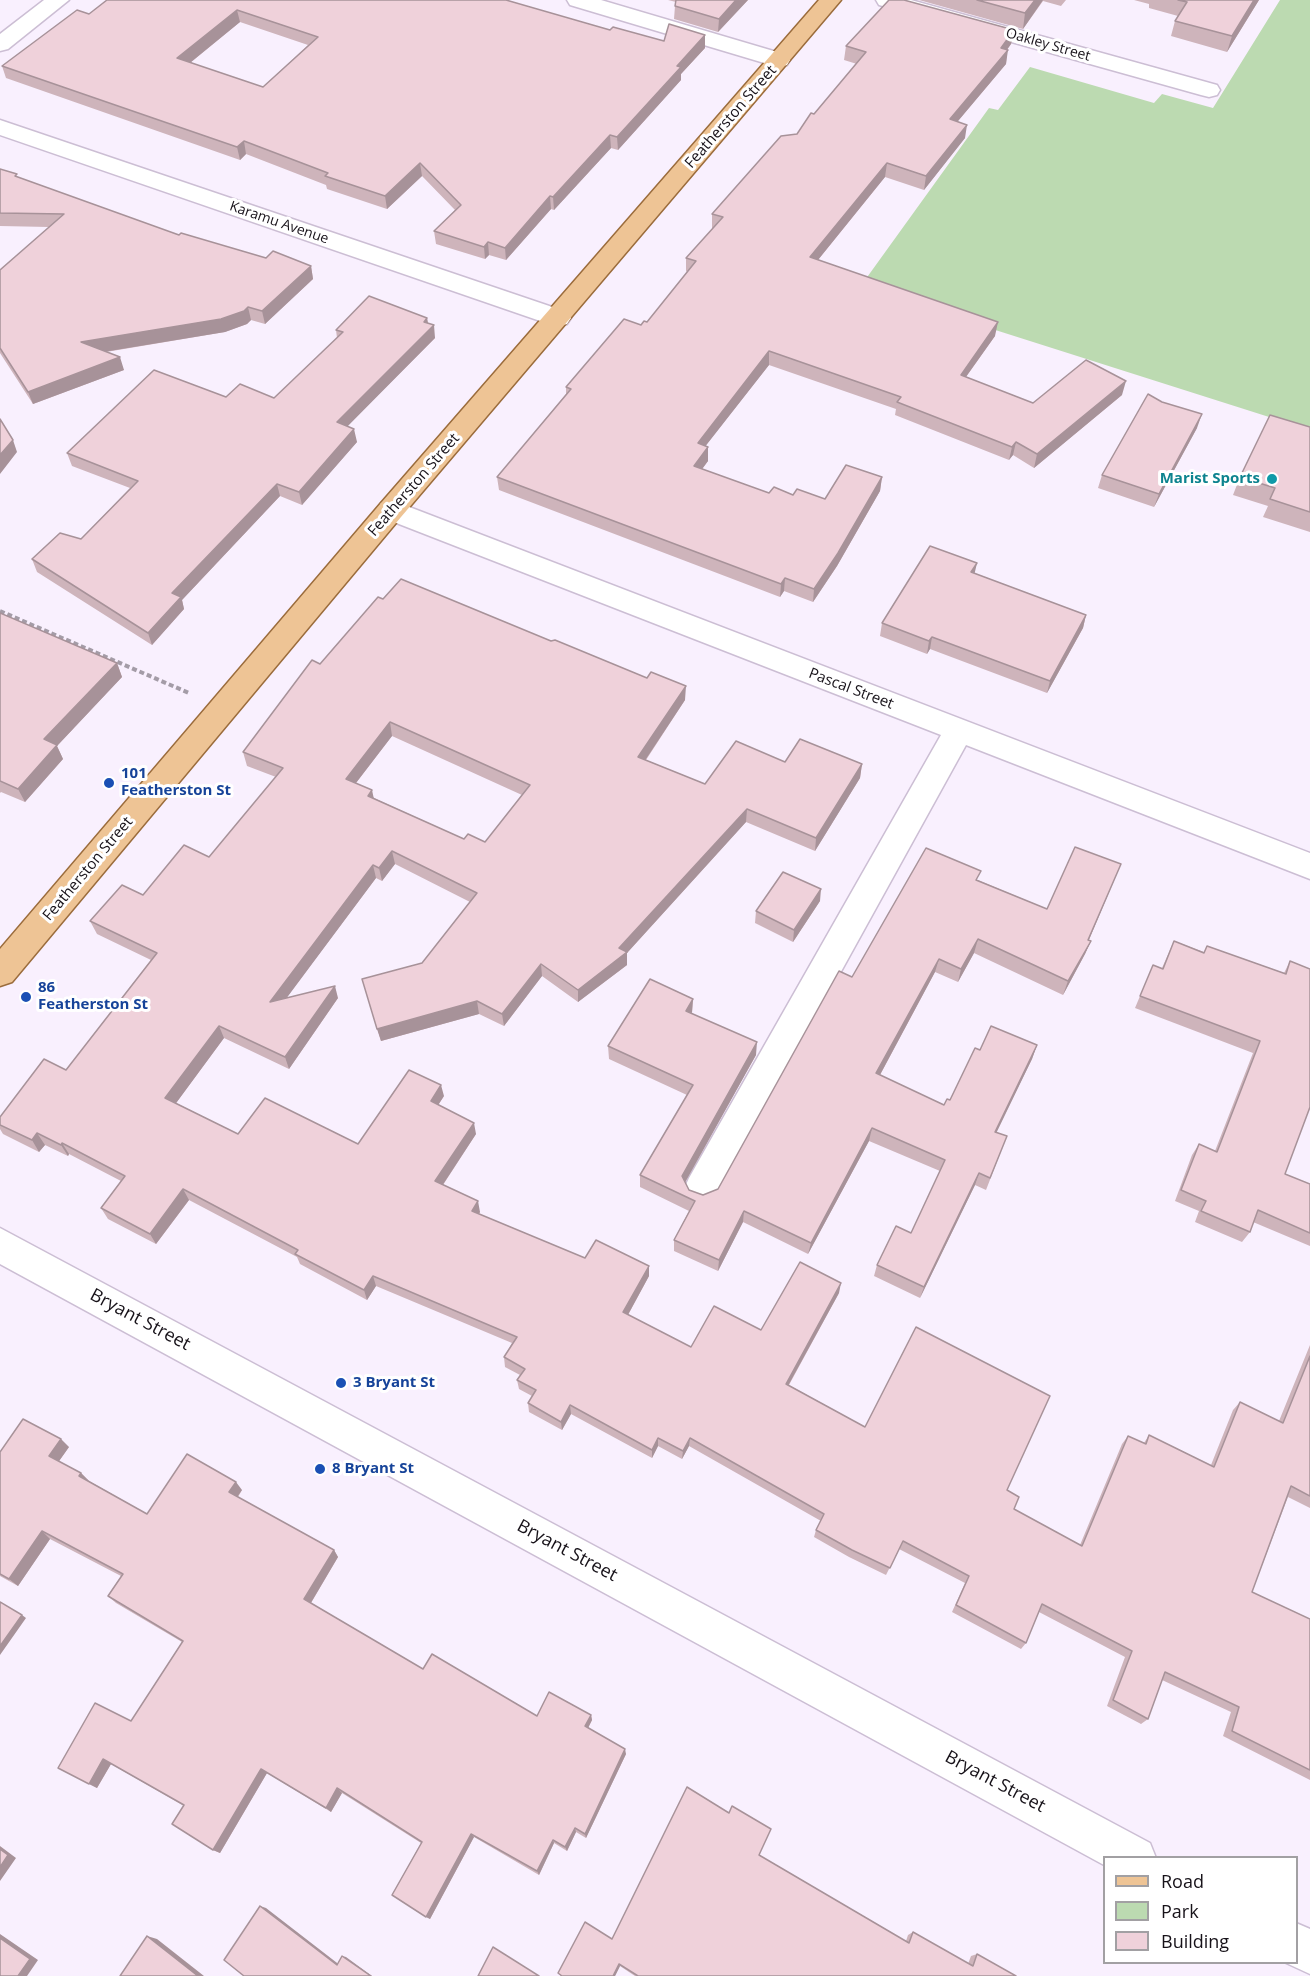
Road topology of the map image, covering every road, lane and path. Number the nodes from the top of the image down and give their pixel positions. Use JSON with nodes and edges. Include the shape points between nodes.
{"nodes":[{"id":1,"x":58,"y":0,"type":"edge"},
{"id":2,"x":578,"y":0,"type":"edge"},
{"id":3,"x":830,"y":0,"type":"edge"},
{"id":4,"x":886,"y":0,"type":"edge"},
{"id":5,"x":0,"y":44,"type":"edge"},
{"id":6,"x":779,"y":60,"type":"junction"},
{"id":7,"x":1209,"y":90,"type":"dead end"},
{"id":8,"x":0,"y":127,"type":"edge"},
{"id":9,"x":558,"y":318,"type":"junction"},
{"id":10,"x":391,"y":510,"type":"junction"},
{"id":11,"x":0,"y":612,"type":"edge"},
{"id":12,"x":224,"y":709,"type":"junction"},
{"id":13,"x":959,"y":730,"type":"junction"},
{"id":14,"x":1310,"y":866,"type":"edge"},
{"id":15,"x":0,"y":972,"type":"edge"},
{"id":16,"x":702,"y":1189,"type":"dead end"},
{"id":17,"x":0,"y":1245,"type":"edge"},
{"id":18,"x":1133,"y":1856,"type":"edge"}],
"edges":[{"from":1,"to":5,"type":"street"},
{"from":2,"to":6,"type":"street"},
{"from":3,"to":6,"type":"main road","name":"Featherston Street"},
{"from":4,"to":7,"type":"street","name":"Oakley Street"},
{"from":6,"to":9,"type":"main road","name":"Featherston Street"},
{"from":8,"to":9,"type":"street","name":"Karamu Avenue"},
{"from":9,"to":10,"type":"main road","name":"Featherston Street"},
{"from":10,"to":12,"type":"main road","name":"Featherston Street"},
{"from":10,"to":13,"type":"street","name":"Pascal Street"},
{"from":11,"to":12,"type":"path"},
{"from":12,"to":15,"type":"main road","name":"Featherston Street"},
{"from":13,"to":14,"type":"street","name":"Pascal Street"},
{"from":13,"to":16,"type":"street"},
{"from":17,"to":18,"type":"street","name":"Bryant Street"}]}
